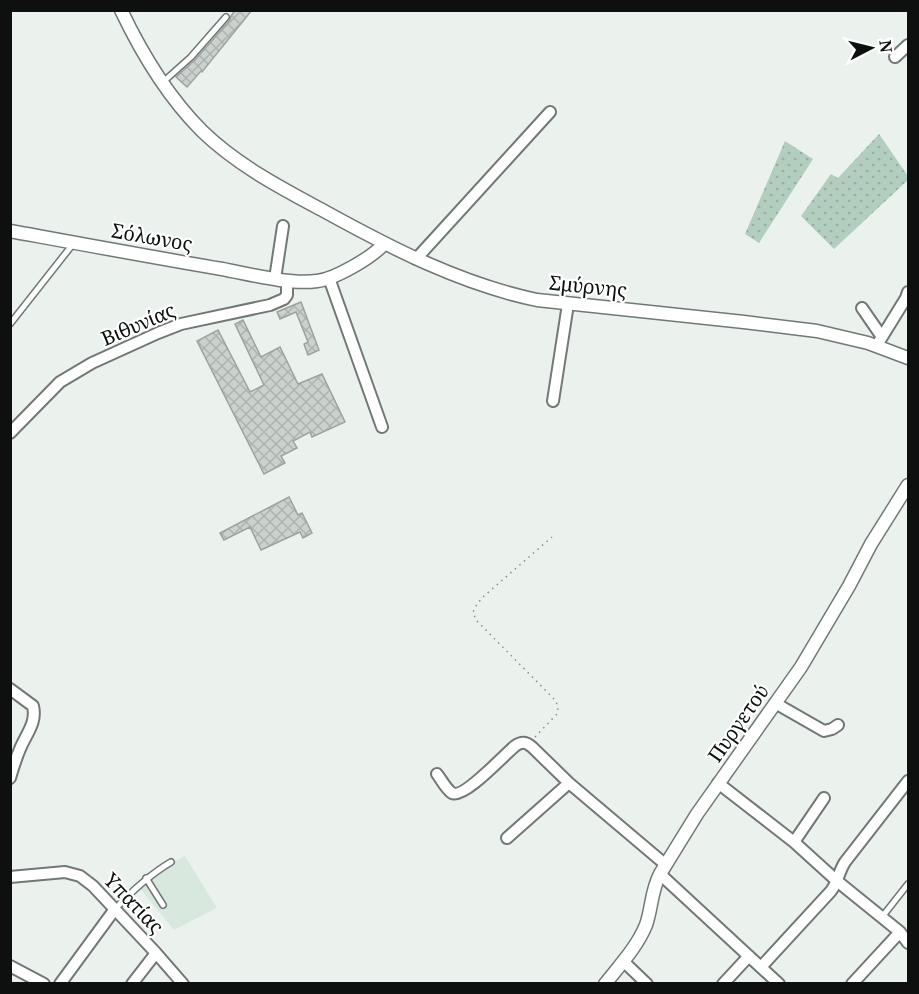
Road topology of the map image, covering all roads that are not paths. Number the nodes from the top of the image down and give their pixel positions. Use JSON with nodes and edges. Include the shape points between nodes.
{"nodes":[{"id":1,"x":121,"y":10,"type":"edge"},
{"id":2,"x":226,"y":17,"type":"dead end"},
{"id":3,"x":909,"y":45,"type":"edge"},
{"id":4,"x":895,"y":57,"type":"dead end"},
{"id":5,"x":163,"y":82,"type":"junction"},
{"id":6,"x":550,"y":112,"type":"dead end"},
{"id":7,"x":283,"y":226,"type":"dead end"},
{"id":8,"x":10,"y":231,"type":"edge"},
{"id":9,"x":74,"y":243,"type":"junction"},
{"id":10,"x":384,"y":244,"type":"junction"},
{"id":11,"x":416,"y":259,"type":"junction"},
{"id":12,"x":329,"y":279,"type":"junction"},
{"id":13,"x":281,"y":280,"type":"junction"},
{"id":14,"x":909,"y":292,"type":"edge"},
{"id":15,"x":568,"y":304,"type":"junction"},
{"id":16,"x":862,"y":308,"type":"dead end"},
{"id":17,"x":10,"y":324,"type":"edge"},
{"id":18,"x":879,"y":341,"type":"junction"},
{"id":19,"x":909,"y":358,"type":"edge"},
{"id":20,"x":553,"y":401,"type":"dead end"},
{"id":21,"x":382,"y":427,"type":"dead end"},
{"id":22,"x":10,"y":433,"type":"edge"},
{"id":23,"x":909,"y":484,"type":"edge"},
{"id":24,"x":10,"y":689,"type":"edge"},
{"id":25,"x":775,"y":703,"type":"junction"},
{"id":26,"x":838,"y":725,"type":"dead end"},
{"id":27,"x":437,"y":774,"type":"dead end"},
{"id":28,"x":10,"y":778,"type":"edge"},
{"id":29,"x":909,"y":781,"type":"edge"},
{"id":30,"x":569,"y":783,"type":"junction"},
{"id":31,"x":718,"y":783,"type":"junction"},
{"id":32,"x":824,"y":798,"type":"dead end"},
{"id":33,"x":507,"y":838,"type":"dead end"},
{"id":34,"x":794,"y":842,"type":"junction"},
{"id":35,"x":171,"y":862,"type":"dead end"},
{"id":36,"x":663,"y":869,"type":"junction"},
{"id":37,"x":10,"y":877,"type":"edge"},
{"id":38,"x":146,"y":878,"type":"junction"},
{"id":39,"x":837,"y":881,"type":"junction"},
{"id":40,"x":909,"y":884,"type":"edge"},
{"id":41,"x":163,"y":905,"type":"dead end"},
{"id":42,"x":115,"y":909,"type":"junction"},
{"id":43,"x":882,"y":917,"type":"junction"},
{"id":44,"x":900,"y":932,"type":"junction"},
{"id":45,"x":909,"y":943,"type":"edge"},
{"id":46,"x":156,"y":953,"type":"junction"},
{"id":47,"x":749,"y":956,"type":"junction"},
{"id":48,"x":623,"y":961,"type":"junction"},
{"id":49,"x":10,"y":966,"type":"edge"},
{"id":50,"x":761,"y":967,"type":"junction"},
{"id":51,"x":45,"y":984,"type":"edge"},
{"id":52,"x":60,"y":984,"type":"edge"},
{"id":53,"x":132,"y":984,"type":"edge"},
{"id":54,"x":183,"y":984,"type":"edge"},
{"id":55,"x":605,"y":984,"type":"edge"},
{"id":56,"x":647,"y":984,"type":"edge"},
{"id":57,"x":723,"y":984,"type":"edge"},
{"id":58,"x":779,"y":984,"type":"edge"},
{"id":59,"x":852,"y":984,"type":"edge"}],
"edges":[{"from":1,"to":5,"type":"street","name":"Σμύρνης"},
{"from":2,"to":5,"type":"lane"},
{"from":3,"to":4,"type":"street"},
{"from":5,"to":10,"type":"street","name":"Σμύρνης","via":[[210,138],[255,171]]},
{"from":6,"to":11,"type":"street"},
{"from":7,"to":13,"type":"street"},
{"from":8,"to":9,"type":"street","name":"Σόλωνος"},
{"from":9,"to":13,"type":"street","name":"Σόλωνος"},
{"from":9,"to":17,"type":"lane"},
{"from":10,"to":11,"type":"street","name":"Σμύρνης"},
{"from":10,"to":12,"type":"street"},
{"from":11,"to":15,"type":"street","name":"Σμύρνης","via":[[505,292]]},
{"from":12,"to":13,"type":"street","name":"Σόλωνος"},
{"from":12,"to":21,"type":"street"},
{"from":13,"to":22,"type":"street","name":"Βιθυνίας","via":[[288,292],[275,303],[170,328],[78,370],[53,388]]},
{"from":14,"to":18,"type":"street"},
{"from":15,"to":18,"type":"street","name":"Σμύρνης","via":[[790,327]]},
{"from":15,"to":20,"type":"street"},
{"from":16,"to":18,"type":"street"},
{"from":18,"to":19,"type":"street","name":"Σμύρνης"},
{"from":23,"to":25,"type":"street","name":"Πυργετού","via":[[822,633]]},
{"from":24,"to":28,"type":"street","via":[[33,706],[34,716]]},
{"from":25,"to":26,"type":"street","via":[[824,731]]},
{"from":25,"to":31,"type":"street","name":"Πυργετού"},
{"from":27,"to":30,"type":"street","via":[[451,792],[460,793],[522,742],[529,744]]},
{"from":29,"to":39,"type":"street","via":[[845,862]]},
{"from":30,"to":33,"type":"street"},
{"from":30,"to":36,"type":"street"},
{"from":31,"to":34,"type":"street"},
{"from":31,"to":36,"type":"street","name":"Πυργετού"},
{"from":32,"to":34,"type":"street"},
{"from":34,"to":39,"type":"street"},
{"from":35,"to":38,"type":"lane"},
{"from":36,"to":47,"type":"street"},
{"from":36,"to":48,"type":"street","name":"Πυργετού","via":[[646,924]]},
{"from":37,"to":42,"type":"street","name":"Υπατίας","via":[[71,873],[88,882]]},
{"from":38,"to":41,"type":"lane"},
{"from":38,"to":42,"type":"lane"},
{"from":39,"to":43,"type":"street"},
{"from":39,"to":50,"type":"street"},
{"from":40,"to":43,"type":"lane"},
{"from":42,"to":46,"type":"street","name":"Υπατίας"},
{"from":42,"to":52,"type":"street"},
{"from":43,"to":44,"type":"street"},
{"from":44,"to":45,"type":"street"},
{"from":44,"to":59,"type":"street"},
{"from":46,"to":53,"type":"street"},
{"from":46,"to":54,"type":"street","name":"Υπατίας"},
{"from":47,"to":50,"type":"street"},
{"from":47,"to":57,"type":"street"},
{"from":48,"to":55,"type":"street","name":"Πυργετού"},
{"from":48,"to":56,"type":"street"},
{"from":49,"to":51,"type":"street"},
{"from":50,"to":58,"type":"street"}]}
